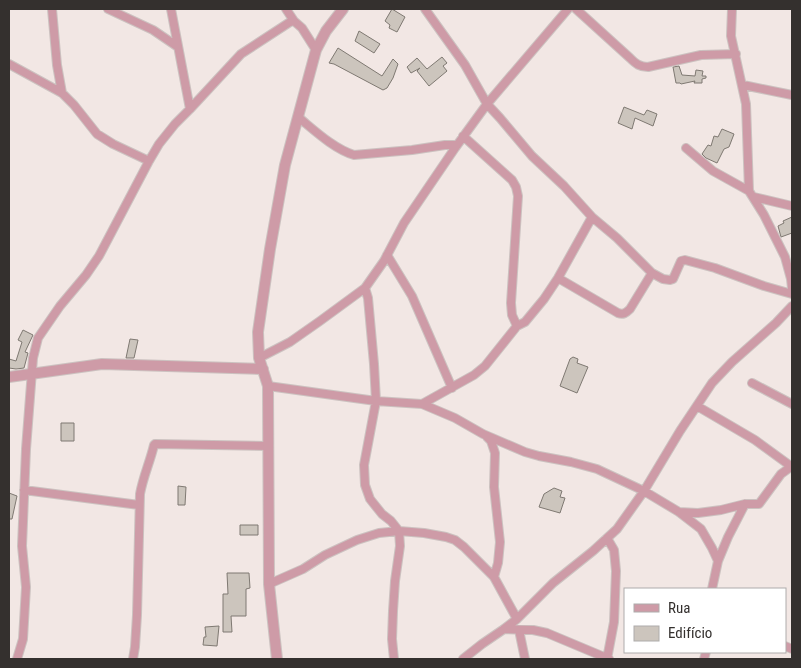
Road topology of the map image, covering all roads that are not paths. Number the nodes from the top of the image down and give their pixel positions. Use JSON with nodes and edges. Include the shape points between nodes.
{"nodes":[{"id":1,"x":52,"y":9,"type":"edge"},
{"id":2,"x":108,"y":9,"type":"edge"},
{"id":3,"x":171,"y":9,"type":"edge"},
{"id":4,"x":286,"y":9,"type":"edge"},
{"id":5,"x":343,"y":9,"type":"edge"},
{"id":6,"x":425,"y":9,"type":"edge"},
{"id":7,"x":568,"y":9,"type":"edge"},
{"id":8,"x":576,"y":9,"type":"edge"},
{"id":9,"x":732,"y":9,"type":"edge"},
{"id":10,"x":294,"y":21,"type":"junction"},
{"id":11,"x":178,"y":46,"type":"junction"},
{"id":12,"x":316,"y":50,"type":"junction"},
{"id":13,"x":736,"y":54,"type":"junction"},
{"id":14,"x":9,"y":64,"type":"edge"},
{"id":15,"x":743,"y":85,"type":"junction"},
{"id":16,"x":62,"y":93,"type":"junction"},
{"id":17,"x":792,"y":95,"type":"edge"},
{"id":18,"x":487,"y":104,"type":"junction"},
{"id":19,"x":190,"y":109,"type":"junction"},
{"id":20,"x":298,"y":118,"type":"junction"},
{"id":21,"x":463,"y":136,"type":"junction"},
{"id":22,"x":456,"y":145,"type":"junction"},
{"id":23,"x":686,"y":148,"type":"dead end"},
{"id":24,"x":149,"y":161,"type":"junction"},
{"id":25,"x":752,"y":194,"type":"junction"},
{"id":26,"x":792,"y":206,"type":"edge"},
{"id":27,"x":592,"y":217,"type":"junction"},
{"id":28,"x":387,"y":255,"type":"junction"},
{"id":29,"x":652,"y":273,"type":"junction"},
{"id":30,"x":558,"y":278,"type":"junction"},
{"id":31,"x":365,"y":288,"type":"junction"},
{"id":32,"x":792,"y":288,"type":"edge"},
{"id":33,"x":792,"y":294,"type":"edge"},
{"id":34,"x":792,"y":307,"type":"edge"},
{"id":35,"x":517,"y":326,"type":"junction"},
{"id":36,"x":259,"y":358,"type":"junction"},
{"id":37,"x":263,"y":369,"type":"junction"},
{"id":38,"x":31,"y":374,"type":"junction"},
{"id":39,"x":9,"y":378,"type":"edge"},
{"id":40,"x":752,"y":382,"type":"dead end"},
{"id":41,"x":268,"y":386,"type":"junction"},
{"id":42,"x":452,"y":388,"type":"junction"},
{"id":43,"x":376,"y":401,"type":"junction"},
{"id":44,"x":422,"y":404,"type":"junction"},
{"id":45,"x":792,"y":404,"type":"edge"},
{"id":46,"x":697,"y":406,"type":"junction"},
{"id":47,"x":483,"y":434,"type":"junction"},
{"id":48,"x":269,"y":446,"type":"junction"},
{"id":49,"x":792,"y":466,"type":"edge"},
{"id":50,"x":24,"y":490,"type":"junction"},
{"id":51,"x":644,"y":492,"type":"junction"},
{"id":52,"x":139,"y":504,"type":"junction"},
{"id":53,"x":745,"y":504,"type":"junction"},
{"id":54,"x":678,"y":512,"type":"junction"},
{"id":55,"x":399,"y":531,"type":"junction"},
{"id":56,"x":607,"y":538,"type":"junction"},
{"id":57,"x":718,"y":561,"type":"junction"},
{"id":58,"x":494,"y":576,"type":"junction"},
{"id":59,"x":269,"y":584,"type":"junction"},
{"id":60,"x":712,"y":588,"type":"edge"},
{"id":61,"x":517,"y":619,"type":"junction"},
{"id":62,"x":504,"y":629,"type":"junction"},
{"id":63,"x":519,"y":630,"type":"junction"},
{"id":64,"x":17,"y":659,"type":"edge"},
{"id":65,"x":133,"y":659,"type":"edge"},
{"id":66,"x":277,"y":659,"type":"edge"},
{"id":67,"x":394,"y":659,"type":"edge"},
{"id":68,"x":463,"y":659,"type":"edge"},
{"id":69,"x":525,"y":659,"type":"edge"},
{"id":70,"x":608,"y":659,"type":"edge"}],
"edges":[{"from":1,"to":16,"type":"street"},
{"from":2,"to":11,"type":"street"},
{"from":3,"to":11,"type":"street"},
{"from":4,"to":10,"type":"street"},
{"from":5,"to":12,"type":"street"},
{"from":6,"to":18,"type":"street","via":[[465,65]]},
{"from":7,"to":18,"type":"street"},
{"from":8,"to":13,"type":"street","via":[[642,67],[701,55]]},
{"from":9,"to":13,"type":"street","via":[[731,36]]},
{"from":10,"to":12,"type":"street"},
{"from":10,"to":19,"type":"street","via":[[241,54]]},
{"from":11,"to":19,"type":"street"},
{"from":12,"to":20,"type":"street"},
{"from":13,"to":15,"type":"street"},
{"from":14,"to":16,"type":"street"},
{"from":15,"to":17,"type":"street"},
{"from":15,"to":25,"type":"street"},
{"from":16,"to":24,"type":"street","via":[[97,134]]},
{"from":18,"to":21,"type":"street"},
{"from":18,"to":27,"type":"street"},
{"from":19,"to":24,"type":"street","via":[[159,144]]},
{"from":20,"to":22,"type":"street","via":[[338,148],[354,155]]},
{"from":20,"to":36,"type":"street","via":[[285,165],[270,249],[258,332]]},
{"from":21,"to":22,"type":"street"},
{"from":21,"to":35,"type":"street","via":[[516,187],[511,303]]},
{"from":22,"to":28,"type":"street","via":[[404,223]]},
{"from":23,"to":25,"type":"street","via":[[713,171]]},
{"from":24,"to":38,"type":"street","via":[[99,256],[38,338]]},
{"from":25,"to":26,"type":"street"},
{"from":25,"to":32,"type":"street","via":[[785,257]]},
{"from":27,"to":29,"type":"street"},
{"from":27,"to":30,"type":"street"},
{"from":28,"to":31,"type":"street"},
{"from":28,"to":42,"type":"street","via":[[412,296]]},
{"from":29,"to":30,"type":"street","via":[[630,308],[622,314]]},
{"from":29,"to":33,"type":"street","via":[[663,279],[673,279],[681,261],[685,260]]},
{"from":30,"to":35,"type":"street","via":[[525,322]]},
{"from":31,"to":36,"type":"street","via":[[298,336]]},
{"from":31,"to":43,"type":"street"},
{"from":34,"to":46,"type":"street","via":[[732,362],[712,383]]},
{"from":35,"to":42,"type":"street","via":[[485,366]]},
{"from":36,"to":37,"type":"street"},
{"from":37,"to":38,"type":"street","via":[[102,364]]},
{"from":37,"to":41,"type":"street"},
{"from":38,"to":39,"type":"street"},
{"from":38,"to":50,"type":"street"},
{"from":40,"to":45,"type":"street"},
{"from":41,"to":43,"type":"street"},
{"from":41,"to":48,"type":"street"},
{"from":42,"to":44,"type":"street"},
{"from":43,"to":44,"type":"street"},
{"from":43,"to":55,"type":"street","via":[[364,465],[365,485],[370,499]]},
{"from":44,"to":47,"type":"street"},
{"from":46,"to":49,"type":"street"},
{"from":46,"to":51,"type":"street"},
{"from":47,"to":51,"type":"street","via":[[525,452],[597,469]]},
{"from":47,"to":58,"type":"street","via":[[491,441],[495,453],[494,487],[500,542]]},
{"from":48,"to":52,"type":"street","via":[[154,444],[142,481]]},
{"from":48,"to":59,"type":"street"},
{"from":49,"to":53,"type":"street","via":[[781,474],[759,504]]},
{"from":50,"to":52,"type":"street"},
{"from":50,"to":64,"type":"street","via":[[22,546],[26,586],[23,639]]},
{"from":51,"to":54,"type":"street"},
{"from":51,"to":56,"type":"street"},
{"from":52,"to":65,"type":"street"},
{"from":53,"to":54,"type":"street","via":[[698,513]]},
{"from":53,"to":57,"type":"street"},
{"from":54,"to":57,"type":"street","via":[[701,529]]},
{"from":55,"to":58,"type":"street","via":[[456,540]]},
{"from":55,"to":59,"type":"street","via":[[357,540]]},
{"from":55,"to":67,"type":"street","via":[[393,611]]},
{"from":56,"to":61,"type":"street","via":[[553,583]]},
{"from":56,"to":70,"type":"street","via":[[614,550],[616,571],[614,622]]},
{"from":57,"to":60,"type":"street"},
{"from":58,"to":61,"type":"street"},
{"from":59,"to":66,"type":"street"},
{"from":61,"to":62,"type":"street"},
{"from":62,"to":63,"type":"street"},
{"from":62,"to":68,"type":"street"},
{"from":63,"to":69,"type":"street"},
{"from":63,"to":70,"type":"street","via":[[547,633]]}]}
